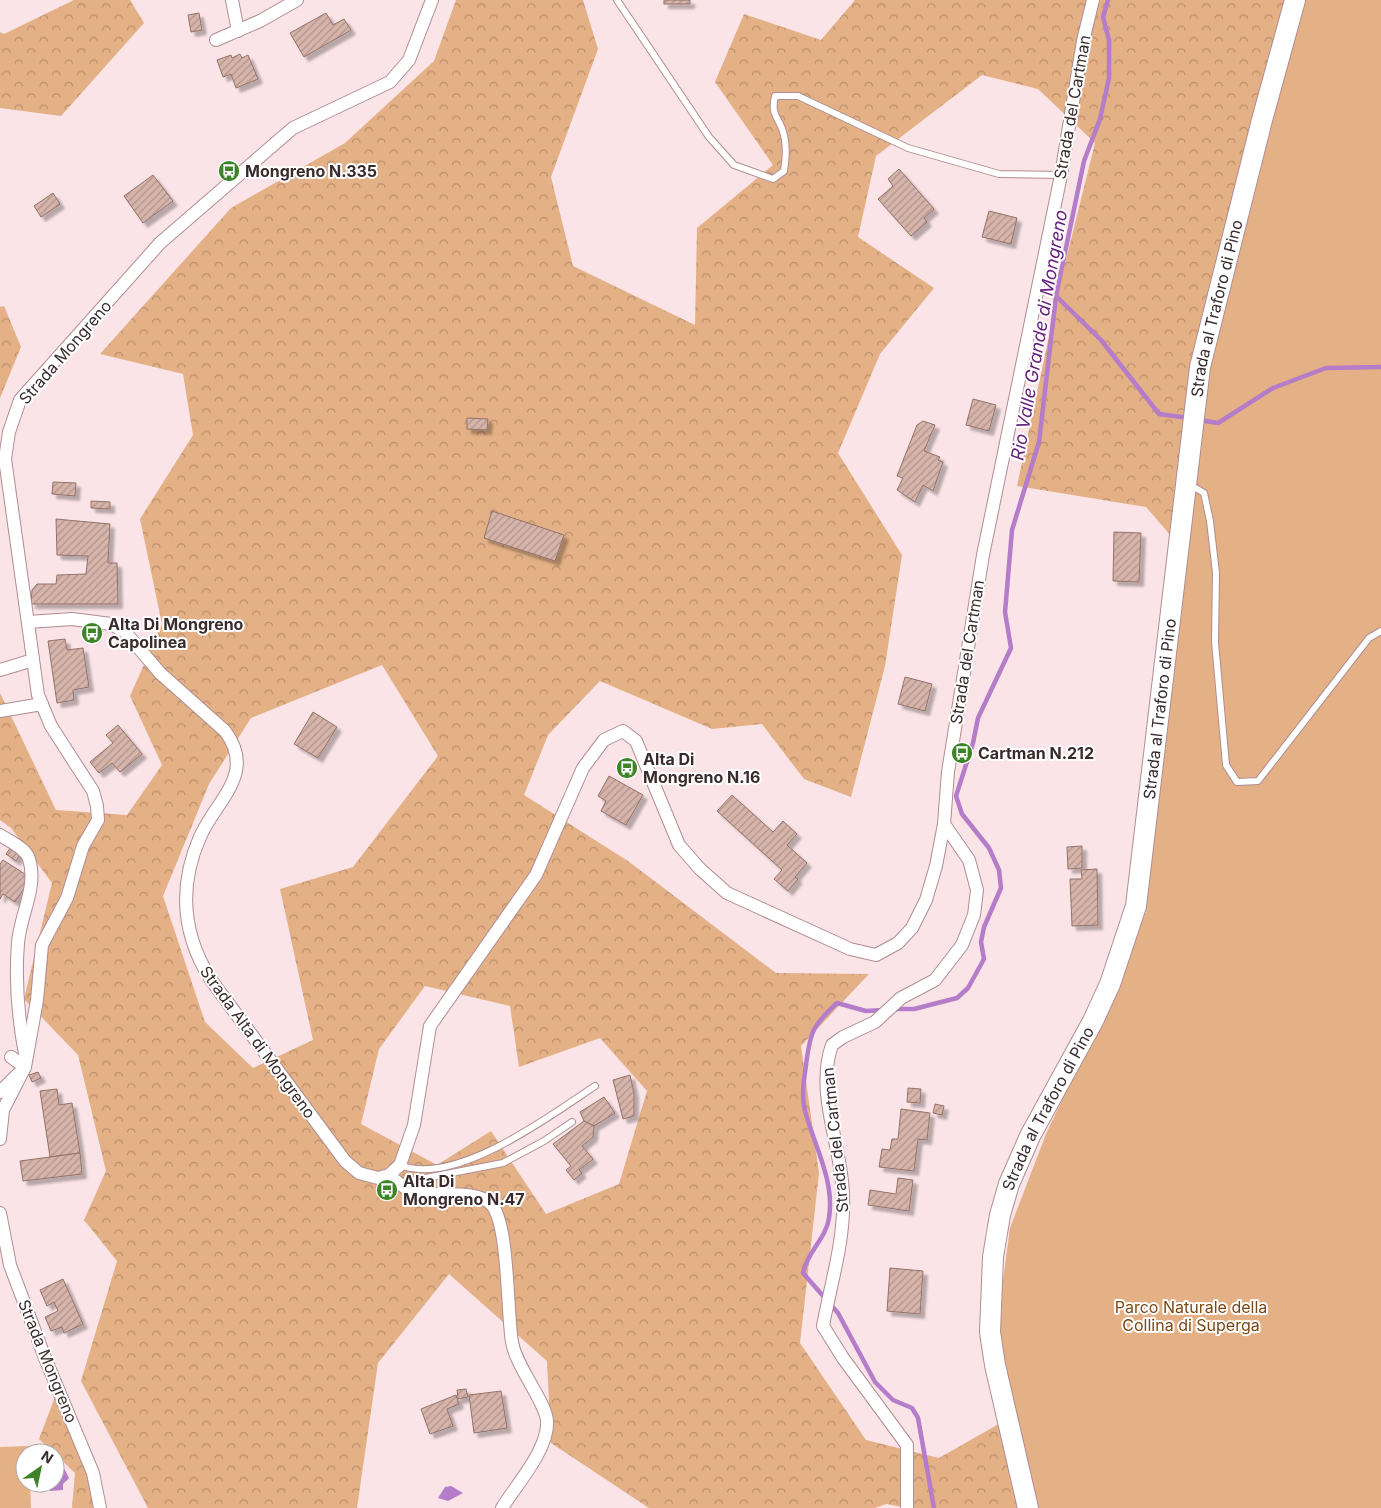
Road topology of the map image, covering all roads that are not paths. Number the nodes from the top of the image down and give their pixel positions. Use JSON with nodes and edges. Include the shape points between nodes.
{"nodes":[{"id":1,"x":232,"y":0,"type":"edge"},
{"id":2,"x":297,"y":0,"type":"edge"},
{"id":3,"x":432,"y":0,"type":"edge"},
{"id":4,"x":617,"y":0,"type":"edge"},
{"id":5,"x":1093,"y":0,"type":"edge"},
{"id":6,"x":1295,"y":0,"type":"edge"},
{"id":7,"x":238,"y":30,"type":"junction"},
{"id":8,"x":216,"y":40,"type":"dead end"},
{"id":9,"x":1061,"y":175,"type":"junction"},
{"id":10,"x":1186,"y":482,"type":"junction"},
{"id":11,"x":28,"y":622,"type":"junction"},
{"id":12,"x":1381,"y":631,"type":"edge"},
{"id":13,"x":33,"y":660,"type":"junction"},
{"id":14,"x":0,"y":670,"type":"edge"},
{"id":15,"x":42,"y":704,"type":"junction"},
{"id":16,"x":0,"y":711,"type":"edge"},
{"id":17,"x":944,"y":824,"type":"junction"},
{"id":18,"x":0,"y":835,"type":"edge"},
{"id":19,"x":11,"y":1057,"type":"dead end"},
{"id":20,"x":26,"y":1065,"type":"junction"},
{"id":21,"x":595,"y":1086,"type":"dead end"},
{"id":22,"x":0,"y":1092,"type":"edge"},
{"id":23,"x":572,"y":1122,"type":"dead end"},
{"id":24,"x":0,"y":1139,"type":"edge"},
{"id":25,"x":400,"y":1165,"type":"junction"},
{"id":26,"x":394,"y":1179,"type":"junction"},
{"id":27,"x":0,"y":1213,"type":"edge"},
{"id":28,"x":100,"y":1508,"type":"edge"},
{"id":29,"x":502,"y":1508,"type":"edge"},
{"id":30,"x":907,"y":1508,"type":"edge"},
{"id":31,"x":1028,"y":1508,"type":"edge"}],
"edges":[{"from":1,"to":7,"type":"street"},
{"from":2,"to":7,"type":"street"},
{"from":3,"to":11,"type":"street","name":"Strada Mongreno","via":[[409,60],[390,82],[294,128],[160,244],[20,400],[9,432],[5,459]]},
{"from":4,"to":9,"type":"lane","via":[[709,137],[734,165],[773,179],[784,171],[787,157],[784,133],[772,108],[775,96],[798,96],[930,156],[999,174]]},
{"from":5,"to":9,"type":"street","name":"Strada del Cartman"},
{"from":6,"to":10,"type":"main road","name":"Strada al Traforo di Pino","via":[[1200,367]]},
{"from":7,"to":8,"type":"street"},
{"from":9,"to":17,"type":"street","name":"Strada del Cartman","via":[[982,554],[948,772]]},
{"from":10,"to":12,"type":"lane","via":[[1204,493],[1210,520],[1216,573],[1215,642],[1226,765],[1237,782],[1258,781],[1369,638]]},
{"from":10,"to":31,"type":"main road","name":"Strada al Traforo di Pino","via":[[1136,906],[1110,984],[1030,1136],[1009,1184],[992,1256],[990,1332]]},
{"from":11,"to":13,"type":"street","name":"Strada Mongreno"},
{"from":11,"to":26,"type":"street","name":"Strada Alta di Mongreno","via":[[72,620],[111,624],[126,632],[160,673],[232,741],[237,765],[233,781],[200,837],[192,864],[186,909],[198,959],[345,1161],[359,1173]]},
{"from":13,"to":14,"type":"street"},
{"from":13,"to":15,"type":"street","name":"Strada Mongreno"},
{"from":15,"to":16,"type":"street"},
{"from":15,"to":20,"type":"street","name":"Strada Mongreno","via":[[51,726],[93,791],[98,820],[82,846],[66,898],[42,945]]},
{"from":17,"to":25,"type":"street","via":[[926,900],[912,928],[898,943],[876,955],[850,948],[727,893],[679,846],[636,741],[623,731],[604,740],[583,768],[536,875],[430,1026],[414,1125]]},
{"from":17,"to":30,"type":"street","name":"Strada del Cartman","via":[[969,860],[977,890],[974,915],[962,945],[935,980],[901,998],[875,1022],[832,1045],[825,1074],[843,1193],[842,1235],[823,1326],[842,1358],[907,1445]]},
{"from":18,"to":20,"type":"street","via":[[20,847],[29,858],[32,880],[18,951],[17,1000]]},
{"from":19,"to":20,"type":"street"},
{"from":20,"to":22,"type":"street"},
{"from":20,"to":24,"type":"street","name":"Strada Mongreno","via":[[4,1110]]},
{"from":21,"to":25,"type":"lane","via":[[502,1147],[451,1165],[413,1170]]},
{"from":23,"to":26,"type":"lane","via":[[503,1163],[413,1183]]},
{"from":25,"to":26,"type":"street"},
{"from":26,"to":29,"type":"street","name":"Strada Alta di Mongreno","via":[[412,1192],[482,1198],[498,1215],[505,1255],[512,1343],[547,1421],[541,1449]]},
{"from":27,"to":28,"type":"street","name":"Strada Mongreno","via":[[10,1265],[93,1473]]}]}
